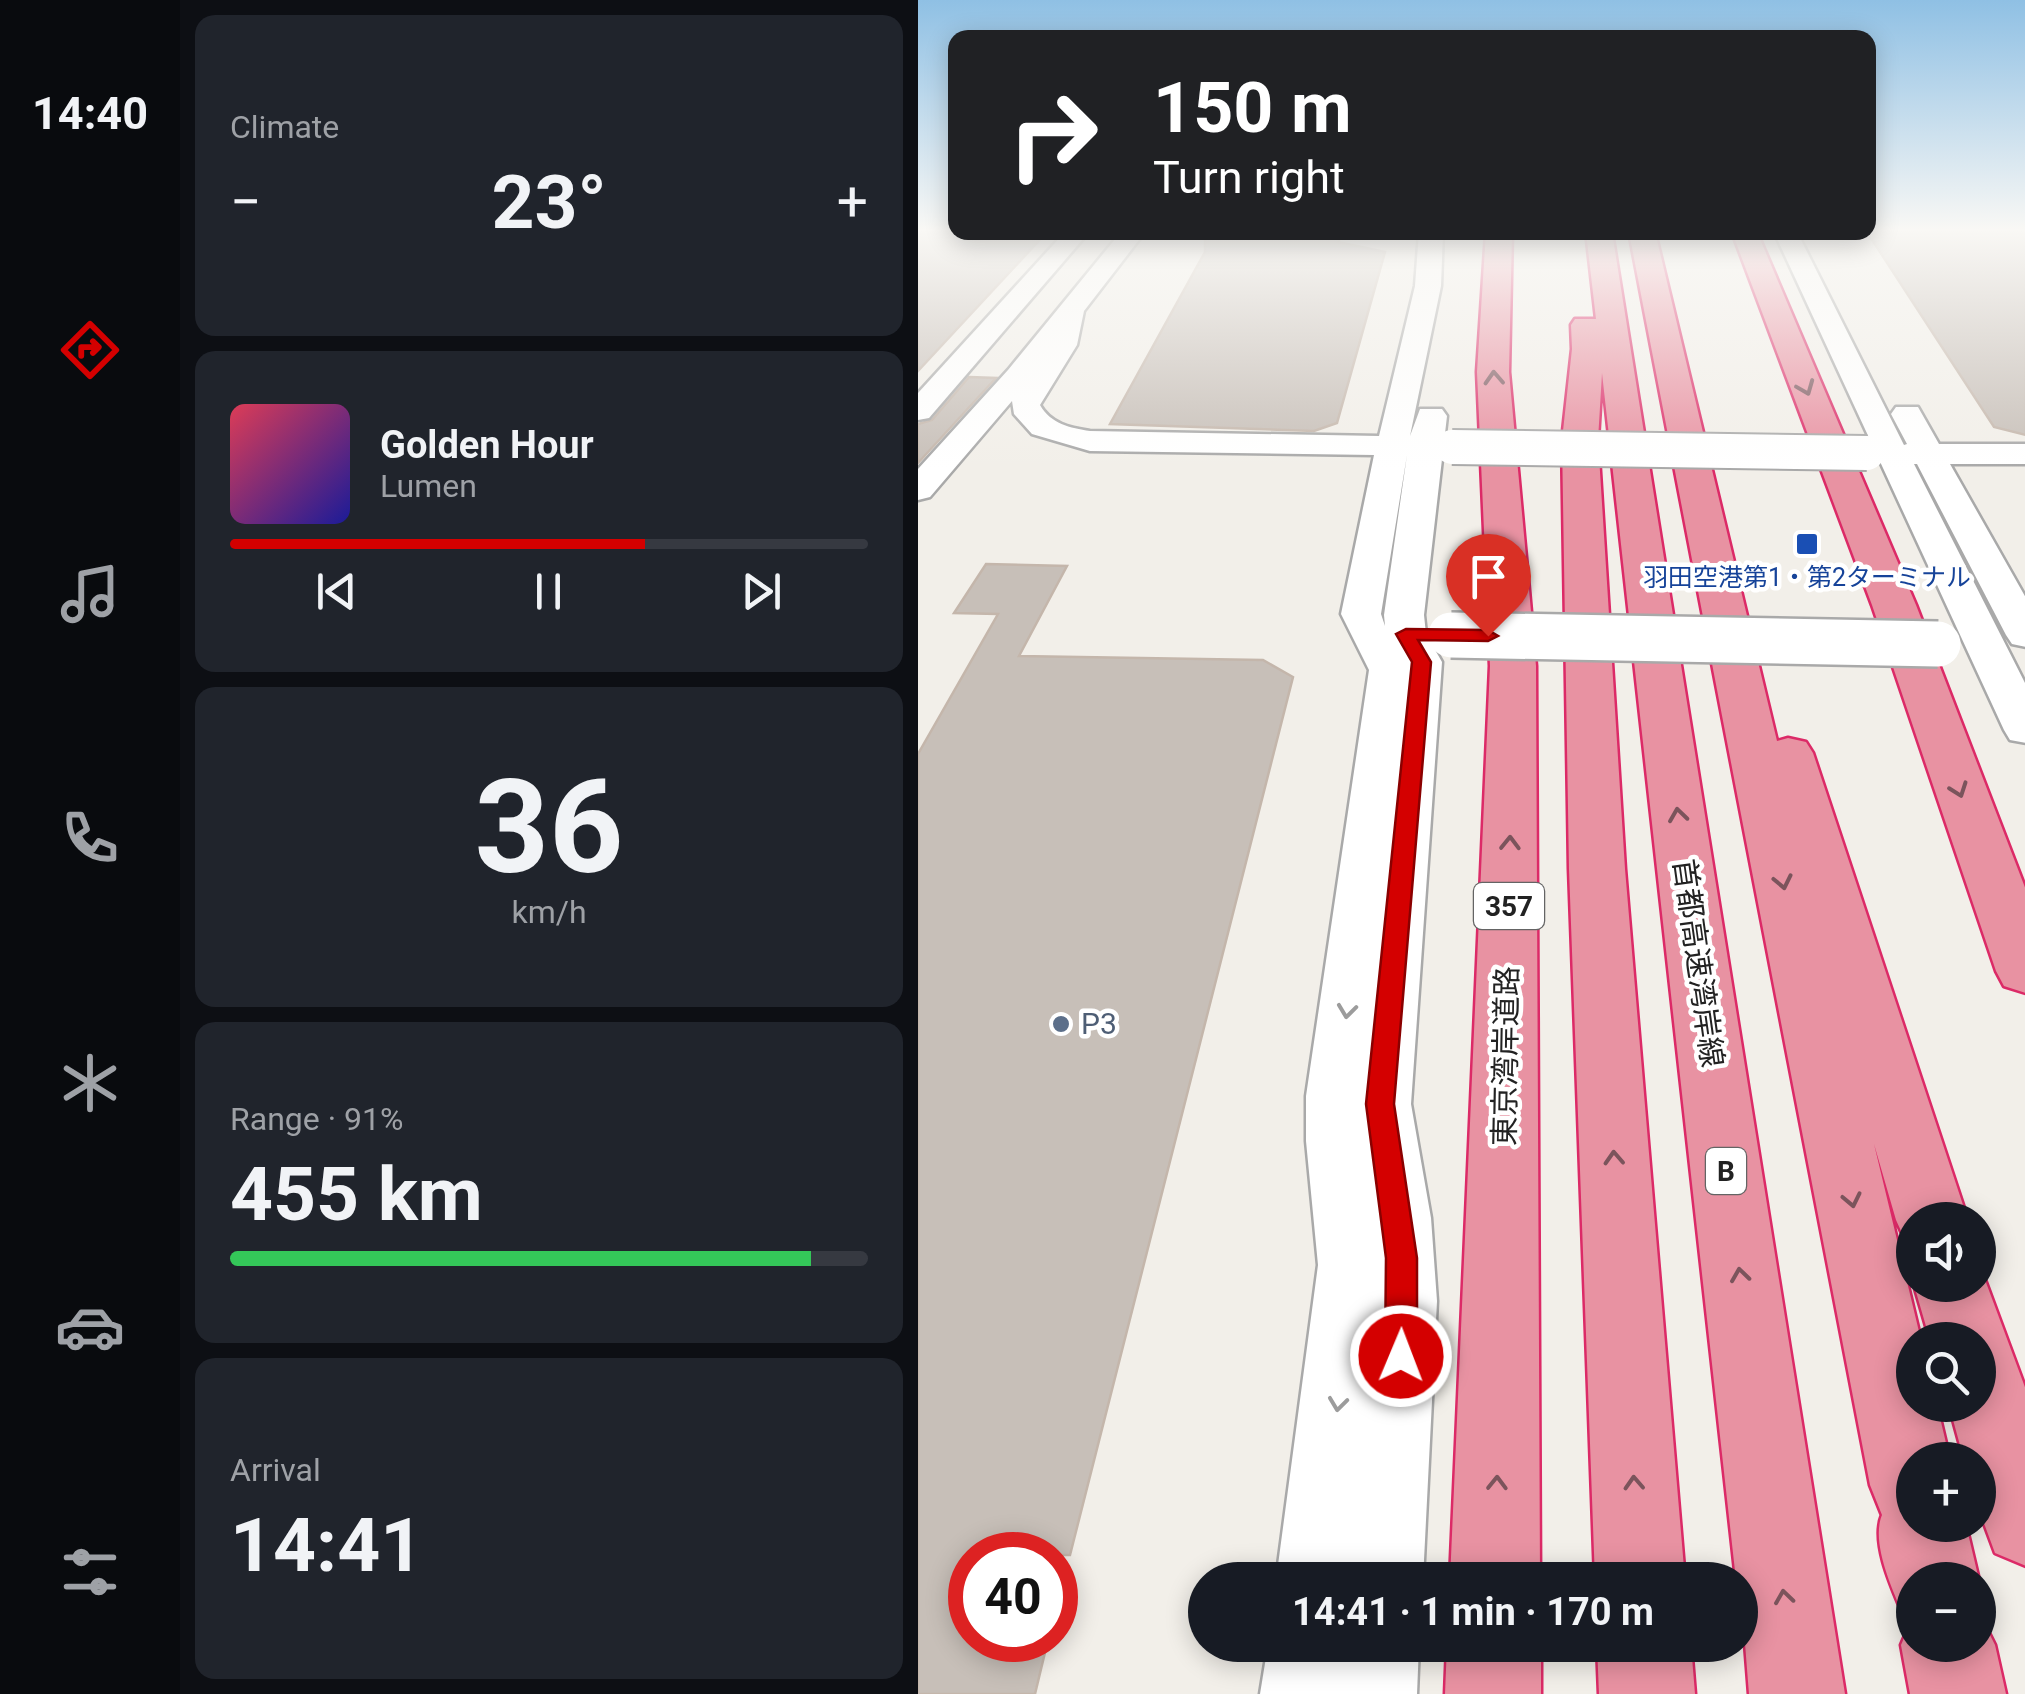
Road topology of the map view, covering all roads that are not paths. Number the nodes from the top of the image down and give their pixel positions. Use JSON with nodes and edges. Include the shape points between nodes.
{"nodes":[{"id":1,"x":1007,"y":311,"type":"edge"},
{"id":2,"x":1070,"y":311,"type":"edge"},
{"id":3,"x":1071,"y":311,"type":"edge"},
{"id":4,"x":1422,"y":311,"type":"edge"},
{"id":5,"x":1446,"y":311,"type":"edge"},
{"id":6,"x":1496,"y":311,"type":"edge"},
{"id":7,"x":1585,"y":311,"type":"edge"},
{"id":8,"x":1610,"y":311,"type":"edge"},
{"id":9,"x":1659,"y":311,"type":"edge"},
{"id":10,"x":1776,"y":311,"type":"edge"},
{"id":11,"x":1818,"y":311,"type":"edge"},
{"id":12,"x":1849,"y":311,"type":"edge"},
{"id":13,"x":1893,"y":389,"type":"junction"},
{"id":14,"x":1402,"y":396,"type":"junction"},
{"id":15,"x":918,"y":411,"type":"edge"},
{"id":16,"x":1778,"y":423,"type":"dead end"},
{"id":17,"x":1279,"y":444,"type":"junction"},
{"id":18,"x":1424,"y":446,"type":"junction"},
{"id":19,"x":1880,"y":454,"type":"junction"},
{"id":20,"x":1929,"y":454,"type":"junction"},
{"id":21,"x":2024,"y":454,"type":"edge"},
{"id":22,"x":918,"y":490,"type":"edge"},
{"id":23,"x":1428,"y":635,"type":"junction"},
{"id":24,"x":2012,"y":642,"type":"edge"},
{"id":25,"x":1733,"y":650,"type":"junction"},
{"id":26,"x":2026,"y":730,"type":"edge"},
{"id":27,"x":1938,"y":733,"type":"junction"},
{"id":28,"x":2026,"y":971,"type":"edge"},
{"id":29,"x":1926,"y":1202,"type":"edge"},
{"id":30,"x":1995,"y":1422,"type":"edge"},
{"id":31,"x":1904,"y":1442,"type":"edge"},
{"id":32,"x":2026,"y":1522,"type":"edge"},
{"id":33,"x":1320,"y":1562,"type":"edge"},
{"id":34,"x":1383,"y":1562,"type":"edge"},
{"id":35,"x":1495,"y":1562,"type":"edge"},
{"id":36,"x":1639,"y":1562,"type":"edge"},
{"id":37,"x":1308,"y":1662,"type":"edge"},
{"id":38,"x":1376,"y":1662,"type":"edge"},
{"id":39,"x":1494,"y":1662,"type":"edge"},
{"id":40,"x":1645,"y":1662,"type":"edge"},
{"id":41,"x":1951,"y":1662,"type":"edge"},
{"id":42,"x":1304,"y":1694,"type":"edge"},
{"id":43,"x":1373,"y":1694,"type":"edge"},
{"id":44,"x":1493,"y":1694,"type":"edge"},
{"id":45,"x":1646,"y":1694,"type":"edge"},
{"id":46,"x":1797,"y":1694,"type":"edge"},
{"id":47,"x":1958,"y":1694,"type":"edge"}],
"edges":[{"from":1,"to":15,"type":"street"},
{"from":2,"to":22,"type":"street"},
{"from":3,"to":17,"type":"street","via":[[1062,346],[1024,405],[1038,426],[1090,441]]},
{"from":4,"to":14,"type":"street"},
{"from":5,"to":18,"type":"street"},
{"from":35,"to":6,"type":"highway","name":"東京湾岸道路","number":"357","one_way":true,"via":[[1513,666],[1494,372]]},
{"from":36,"to":7,"type":"highway","one_way":true,"via":[[1597,869],[1580,440]]},
{"from":46,"to":8,"type":"highway","name":"首都高速湾岸線","number":"B","one_way":true},
{"from":9,"to":25,"type":"highway"},
{"from":10,"to":27,"type":"highway","one_way":true},
{"from":11,"to":19,"type":"street"},
{"from":12,"to":13,"type":"street"},
{"from":13,"to":20,"type":"street"},
{"from":13,"to":21,"type":"street","via":[[1923,425],[1960,441]]},
{"from":14,"to":17,"type":"street","via":[[1357,429]]},
{"from":14,"to":18,"type":"street"},
{"from":16,"to":27,"type":"highway","via":[[1858,608],[1897,681]]},
{"from":17,"to":18,"type":"street"},
{"from":18,"to":19,"type":"street","bridge":true},
{"from":18,"to":23,"type":"street","via":[[1404,615]]},
{"from":18,"to":33,"type":"street","one_way":true,"via":[[1361,614],[1390,670],[1336,1096],[1352,1265]]},
{"from":19,"to":20,"type":"street"},
{"from":19,"to":24,"type":"street"},
{"from":20,"to":21,"type":"street"},
{"from":20,"to":24,"type":"street"},
{"from":23,"to":24,"type":"street","bridge":true},
{"from":23,"to":34,"type":"street","via":[[1380,1104],[1398,1218],[1402,1301]]},
{"from":24,"to":26,"type":"street"},
{"from":25,"to":29,"type":"highway","via":[[1774,709]]},
{"from":25,"to":31,"type":"highway","one_way":true},
{"from":27,"to":28,"type":"highway","one_way":true},
{"from":30,"to":32,"type":"highway"},
{"from":37,"to":42,"type":"street"},
{"from":38,"to":43,"type":"street"},
{"from":39,"to":44,"type":"highway"},
{"from":40,"to":45,"type":"highway"},
{"from":41,"to":47,"type":"highway"}]}
